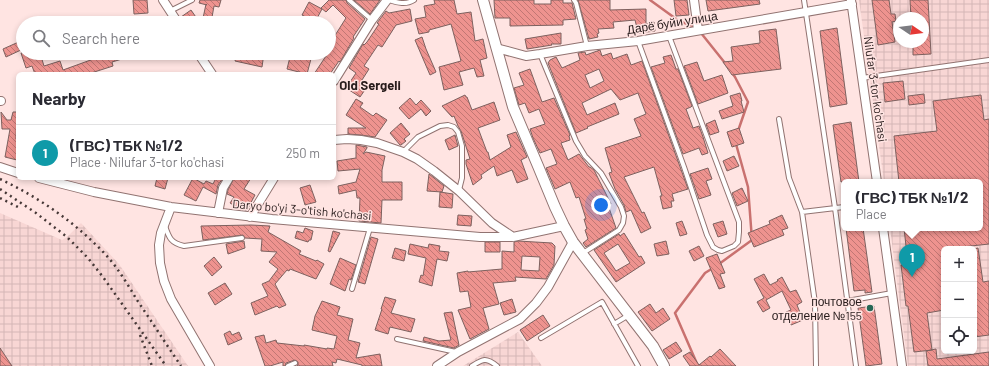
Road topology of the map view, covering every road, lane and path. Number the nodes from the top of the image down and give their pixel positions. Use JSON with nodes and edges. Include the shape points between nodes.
{"nodes":[{"id":1,"x":163,"y":0,"type":"edge"},
{"id":2,"x":192,"y":0,"type":"edge"},
{"id":3,"x":349,"y":0,"type":"edge"},
{"id":4,"x":388,"y":0,"type":"edge"},
{"id":5,"x":414,"y":0,"type":"edge"},
{"id":6,"x":483,"y":0,"type":"edge"},
{"id":7,"x":574,"y":0,"type":"edge"},
{"id":8,"x":694,"y":0,"type":"edge"},
{"id":9,"x":804,"y":0,"type":"edge"},
{"id":10,"x":851,"y":2,"type":"edge"},
{"id":11,"x":170,"y":11,"type":"junction"},
{"id":12,"x":806,"y":12,"type":"junction"},
{"id":13,"x":173,"y":16,"type":"edge"},
{"id":14,"x":372,"y":20,"type":"junction"},
{"id":15,"x":698,"y":30,"type":"junction"},
{"id":16,"x":669,"y":36,"type":"junction"},
{"id":17,"x":638,"y":41,"type":"junction"},
{"id":18,"x":587,"y":46,"type":"junction"},
{"id":19,"x":496,"y":48,"type":"junction"},
{"id":20,"x":540,"y":54,"type":"junction"},
{"id":21,"x":203,"y":60,"type":"edge"},
{"id":22,"x":989,"y":60,"type":"edge"},
{"id":23,"x":211,"y":72,"type":"edge"},
{"id":24,"x":336,"y":78,"type":"edge"},
{"id":25,"x":862,"y":78,"type":"junction"},
{"id":26,"x":779,"y":119,"type":"dead end"},
{"id":27,"x":336,"y":140,"type":"edge"},
{"id":28,"x":402,"y":152,"type":"junction"},
{"id":29,"x":0,"y":167,"type":"edge"},
{"id":30,"x":16,"y":172,"type":"edge"},
{"id":31,"x":876,"y":179,"type":"edge"},
{"id":32,"x":47,"y":180,"type":"edge"},
{"id":33,"x":228,"y":180,"type":"edge"},
{"id":34,"x":273,"y":180,"type":"edge"},
{"id":35,"x":459,"y":191,"type":"junction"},
{"id":36,"x":171,"y":207,"type":"junction"},
{"id":37,"x":841,"y":207,"type":"edge"},
{"id":38,"x":835,"y":208,"type":"junction"},
{"id":39,"x":802,"y":212,"type":"junction"},
{"id":40,"x":218,"y":213,"type":"junction"},
{"id":41,"x":250,"y":217,"type":"junction"},
{"id":42,"x":164,"y":224,"type":"junction"},
{"id":43,"x":564,"y":226,"type":"junction"},
{"id":44,"x":370,"y":227,"type":"junction"},
{"id":45,"x":883,"y":231,"type":"edge"},
{"id":46,"x":513,"y":237,"type":"junction"},
{"id":47,"x":242,"y":238,"type":"dead end"},
{"id":48,"x":574,"y":242,"type":"junction"},
{"id":49,"x":582,"y":253,"type":"junction"},
{"id":50,"x":352,"y":289,"type":"dead end"},
{"id":51,"x":892,"y":293,"type":"junction"},
{"id":52,"x":847,"y":301,"type":"junction"},
{"id":53,"x":815,"y":303,"type":"junction"},
{"id":54,"x":629,"y":315,"type":"junction"},
{"id":55,"x":614,"y":324,"type":"junction"},
{"id":56,"x":541,"y":338,"type":"dead end"},
{"id":57,"x":397,"y":340,"type":"dead end"},
{"id":58,"x":458,"y":352,"type":"junction"},
{"id":59,"x":295,"y":363,"type":"dead end"},
{"id":60,"x":210,"y":366,"type":"edge"},
{"id":61,"x":288,"y":366,"type":"edge"},
{"id":62,"x":437,"y":366,"type":"edge"},
{"id":63,"x":472,"y":366,"type":"edge"},
{"id":64,"x":497,"y":366,"type":"edge"},
{"id":65,"x":638,"y":366,"type":"edge"},
{"id":66,"x":664,"y":366,"type":"edge"},
{"id":67,"x":816,"y":366,"type":"edge"},
{"id":68,"x":856,"y":366,"type":"edge"},
{"id":69,"x":902,"y":366,"type":"edge"}],
"edges":[{"from":1,"to":11,"type":"street"},
{"from":2,"to":11,"type":"lane"},
{"from":3,"to":14,"type":"lane"},
{"from":4,"to":5,"type":"lane","via":[[398,3]]},
{"from":4,"to":14,"type":"street"},
{"from":6,"to":19,"type":"street"},
{"from":7,"to":18,"type":"lane"},
{"from":8,"to":15,"type":"street"},
{"from":9,"to":12,"type":"lane"},
{"from":10,"to":12,"type":"street","name":"Дарё буйи улица"},
{"from":10,"to":25,"type":"street","name":"Nilufar 3-tor ko'chasi"},
{"from":11,"to":13,"type":"street"},
{"from":12,"to":15,"type":"street","name":"Дарё буйи улица"},
{"from":12,"to":38,"type":"lane"},
{"from":14,"to":24,"type":"street"},
{"from":15,"to":16,"type":"street","name":"Дарё буйи улица"},
{"from":16,"to":17,"type":"street","name":"Дарё буйи улица"},
{"from":16,"to":17,"type":"lane","via":[[739,222],[738,242],[722,251],[713,247],[707,235]]},
{"from":17,"to":18,"type":"street","name":"Дарё буйи улица"},
{"from":18,"to":20,"type":"street","name":"Дарё буйи улица"},
{"from":19,"to":20,"type":"street","name":"Дарё буйи улица","via":[[526,56]]},
{"from":19,"to":43,"type":"street","via":[[513,107]]},
{"from":20,"to":49,"type":"lane","via":[[576,141],[585,156],[601,173],[624,216],[619,230]]},
{"from":21,"to":23,"type":"street"},
{"from":22,"to":25,"type":"lane"},
{"from":25,"to":31,"type":"street","name":"Nilufar 3-tor ko'chasi"},
{"from":26,"to":39,"type":"lane","via":[[789,178]]},
{"from":27,"to":28,"type":"street","via":[[361,140]]},
{"from":28,"to":35,"type":"street","via":[[417,159]]},
{"from":28,"to":35,"type":"lane","via":[[418,137],[440,126],[454,127],[462,146],[462,178]]},
{"from":29,"to":30,"type":"street"},
{"from":32,"to":36,"type":"street","name":"Daryo bo'yi 3-o'tish ko'chasi"},
{"from":33,"to":40,"type":"street","via":[[223,188]]},
{"from":34,"to":41,"type":"street"},
{"from":35,"to":46,"type":"street","via":[[492,223]]},
{"from":36,"to":40,"type":"street","name":"Daryo bo'yi 3-o'tish ko'chasi"},
{"from":36,"to":42,"type":"street"},
{"from":37,"to":38,"type":"lane"},
{"from":38,"to":39,"type":"lane"},
{"from":38,"to":52,"type":"lane"},
{"from":39,"to":53,"type":"lane"},
{"from":40,"to":41,"type":"street","name":"Daryo bo'yi 3-o'tish ko'chasi"},
{"from":41,"to":44,"type":"street","name":"Daryo bo'yi 3-o'tish ko'chasi"},
{"from":42,"to":47,"type":"lane","via":[[171,240],[184,246]]},
{"from":42,"to":60,"type":"street","via":[[159,245],[164,281],[170,299]]},
{"from":43,"to":46,"type":"street","name":"Daryo bo'yi 3-o'tish ko'chasi"},
{"from":43,"to":48,"type":"street"},
{"from":44,"to":46,"type":"street","name":"Daryo bo'yi 3-o'tish ko'chasi","via":[[480,237]]},
{"from":44,"to":50,"type":"lane"},
{"from":45,"to":51,"type":"street"},
{"from":48,"to":49,"type":"street"},
{"from":48,"to":58,"type":"street","via":[[548,286],[520,319]]},
{"from":49,"to":54,"type":"street"},
{"from":51,"to":52,"type":"lane"},
{"from":51,"to":69,"type":"street"},
{"from":52,"to":53,"type":"lane"},
{"from":52,"to":68,"type":"lane"},
{"from":53,"to":67,"type":"lane"},
{"from":54,"to":55,"type":"lane"},
{"from":54,"to":66,"type":"street","via":[[653,346]]},
{"from":55,"to":56,"type":"lane","via":[[602,302]]},
{"from":55,"to":65,"type":"lane"},
{"from":57,"to":58,"type":"lane"},
{"from":58,"to":62,"type":"street"},
{"from":59,"to":61,"type":"lane"},
{"from":63,"to":64,"type":"lane","via":[[482,360],[490,360]]}]}
